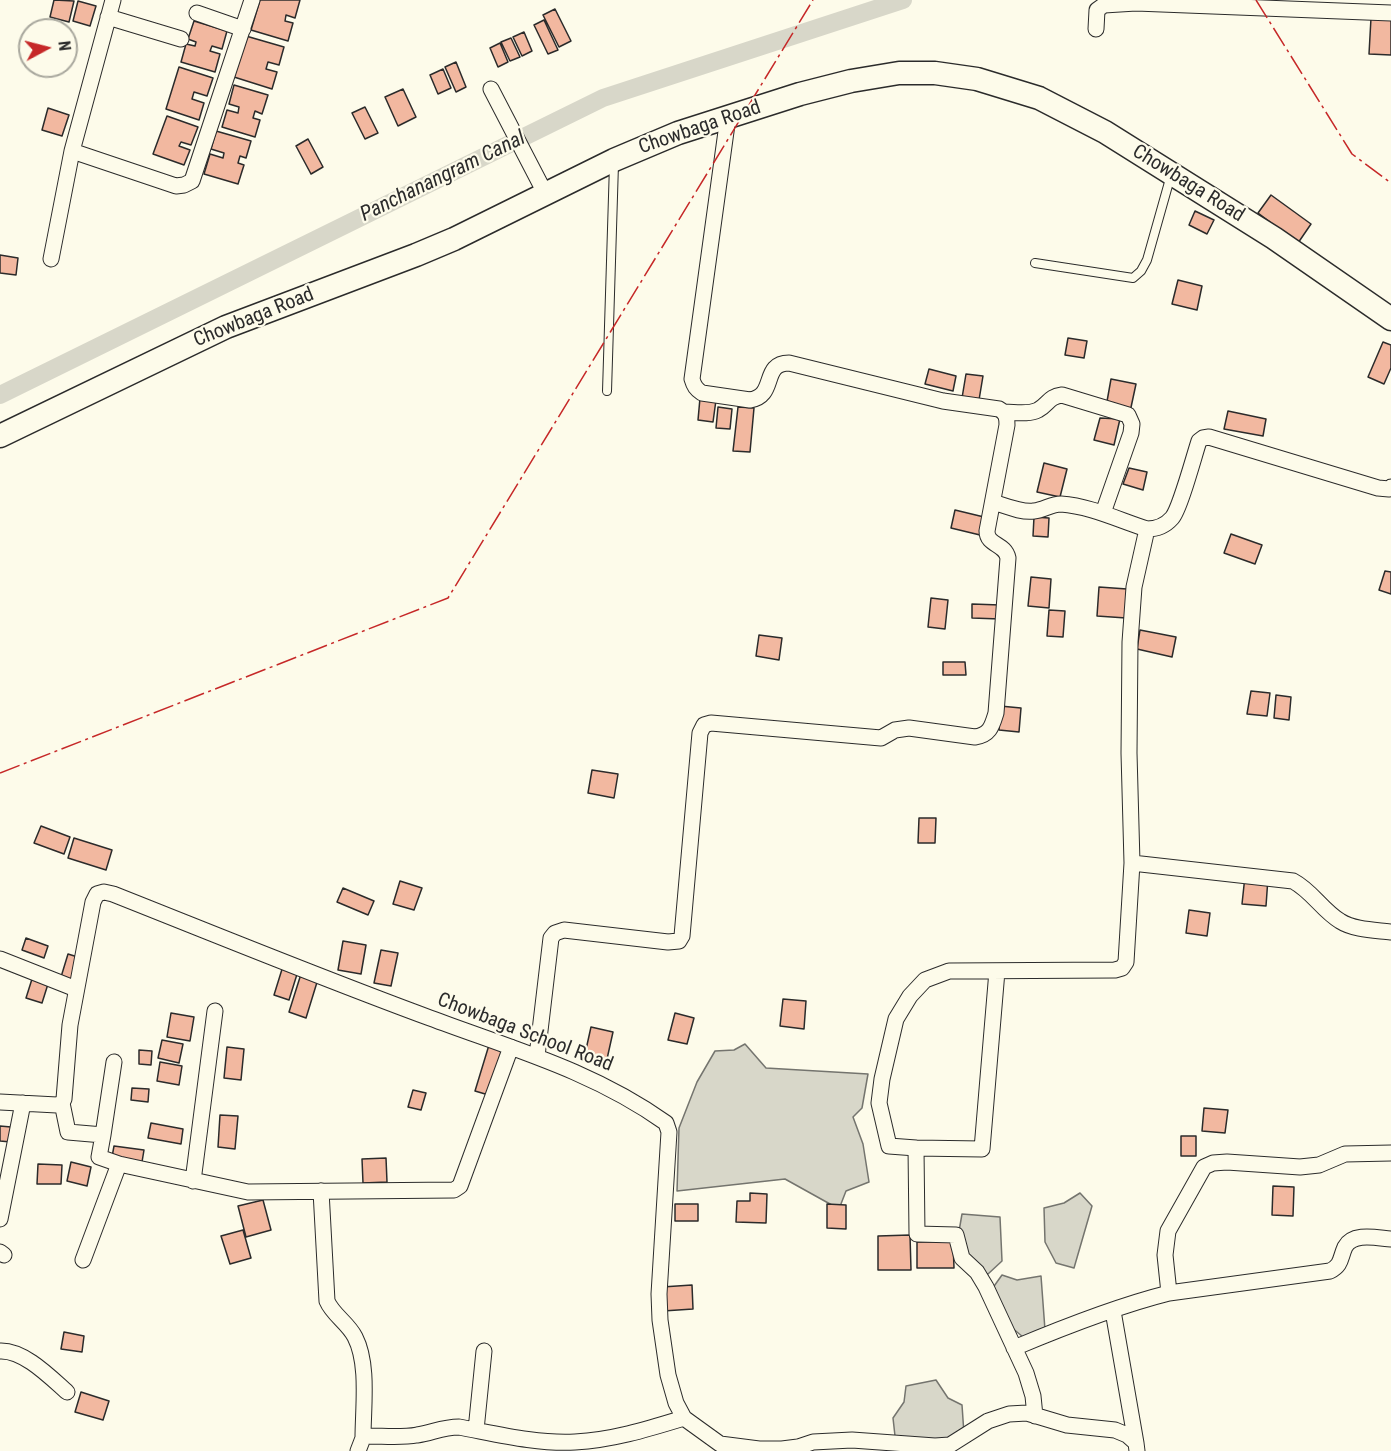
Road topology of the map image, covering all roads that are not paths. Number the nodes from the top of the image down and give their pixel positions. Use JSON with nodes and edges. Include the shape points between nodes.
{"nodes":[{"id":1,"x":114,"y":0,"type":"edge"},
{"id":2,"x":252,"y":0,"type":"edge"},
{"id":3,"x":197,"y":13,"type":"dead end"},
{"id":4,"x":1391,"y":13,"type":"edge"},
{"id":5,"x":108,"y":17,"type":"junction"},
{"id":6,"x":243,"y":29,"type":"junction"},
{"id":7,"x":1096,"y":29,"type":"dead end"},
{"id":8,"x":181,"y":39,"type":"dead end"},
{"id":9,"x":491,"y":89,"type":"dead end"},
{"id":10,"x":728,"y":117,"type":"junction"},
{"id":11,"x":72,"y":151,"type":"junction"},
{"id":12,"x":615,"y":160,"type":"junction"},
{"id":13,"x":1171,"y":174,"type":"junction"},
{"id":14,"x":545,"y":193,"type":"junction"},
{"id":15,"x":51,"y":259,"type":"dead end"},
{"id":16,"x":1035,"y":263,"type":"dead end"},
{"id":17,"x":1391,"y":319,"type":"edge"},
{"id":18,"x":607,"y":391,"type":"dead end"},
{"id":19,"x":1004,"y":412,"type":"junction"},
{"id":20,"x":0,"y":436,"type":"edge"},
{"id":21,"x":1391,"y":487,"type":"edge"},
{"id":22,"x":993,"y":502,"type":"junction"},
{"id":23,"x":1103,"y":513,"type":"junction"},
{"id":24,"x":1147,"y":529,"type":"junction"},
{"id":25,"x":1132,"y":863,"type":"junction"},
{"id":26,"x":1391,"y":932,"type":"edge"},
{"id":27,"x":0,"y":959,"type":"edge"},
{"id":28,"x":997,"y":971,"type":"junction"},
{"id":29,"x":76,"y":989,"type":"junction"},
{"id":30,"x":215,"y":1011,"type":"dead end"},
{"id":31,"x":511,"y":1047,"type":"junction"},
{"id":32,"x":537,"y":1056,"type":"junction"},
{"id":33,"x":114,"y":1062,"type":"dead end"},
{"id":34,"x":0,"y":1102,"type":"edge"},
{"id":35,"x":23,"y":1103,"type":"junction"},
{"id":36,"x":62,"y":1103,"type":"junction"},
{"id":37,"x":103,"y":1136,"type":"junction"},
{"id":38,"x":916,"y":1148,"type":"junction"},
{"id":39,"x":1391,"y":1154,"type":"edge"},
{"id":40,"x":119,"y":1164,"type":"junction"},
{"id":41,"x":193,"y":1181,"type":"junction"},
{"id":42,"x":321,"y":1191,"type":"junction"},
{"id":43,"x":0,"y":1219,"type":"edge"},
{"id":44,"x":1391,"y":1239,"type":"edge"},
{"id":45,"x":83,"y":1260,"type":"dead end"},
{"id":46,"x":1169,"y":1293,"type":"junction"},
{"id":47,"x":1113,"y":1311,"type":"junction"},
{"id":48,"x":1014,"y":1348,"type":"junction"},
{"id":49,"x":0,"y":1351,"type":"edge"},
{"id":50,"x":484,"y":1351,"type":"dead end"},
{"id":51,"x":67,"y":1392,"type":"dead end"},
{"id":52,"x":1035,"y":1416,"type":"junction"},
{"id":53,"x":684,"y":1418,"type":"junction"},
{"id":54,"x":476,"y":1430,"type":"junction"},
{"id":55,"x":361,"y":1444,"type":"edge"},
{"id":56,"x":721,"y":1447,"type":"edge"},
{"id":57,"x":1137,"y":1447,"type":"edge"}],
"edges":[{"from":1,"to":5,"type":"street"},
{"from":2,"to":6,"type":"street"},
{"from":3,"to":6,"type":"street"},
{"from":4,"to":7,"type":"street","via":[[1104,5],[1097,10]]},
{"from":5,"to":8,"type":"street"},
{"from":5,"to":11,"type":"street"},
{"from":6,"to":11,"type":"street","via":[[192,181],[176,186]]},
{"from":9,"to":14,"type":"street"},
{"from":10,"to":12,"type":"street","name":"Chowbaga Road"},
{"from":10,"to":13,"type":"street","name":"Chowbaga Road","via":[[851,81],[899,73],[935,73],[977,79],[1039,98],[1105,132]]},
{"from":10,"to":19,"type":"street","via":[[692,379],[696,389],[758,399],[765,393],[772,371],[781,363],[789,363]]},
{"from":11,"to":15,"type":"street"},
{"from":12,"to":14,"type":"street","name":"Chowbaga Road"},
{"from":12,"to":18,"type":"lane"},
{"from":13,"to":16,"type":"lane","via":[[1147,260],[1133,278]]},
{"from":13,"to":17,"type":"street","name":"Chowbaga Road","via":[[1274,238]]},
{"from":14,"to":20,"type":"street","name":"Chowbaga Road","via":[[416,255],[226,327]]},
{"from":19,"to":22,"type":"street","via":[[1007,425]]},
{"from":19,"to":23,"type":"street","via":[[1031,412],[1053,396],[1062,395],[1128,416],[1131,433]]},
{"from":21,"to":24,"type":"street","via":[[1378,488],[1203,438],[1174,516],[1164,525]]},
{"from":22,"to":23,"type":"street","via":[[1028,512],[1062,504]]},
{"from":22,"to":32,"type":"street","via":[[987,538],[1007,551],[1008,558],[992,728],[985,735],[975,736],[901,728],[880,738],[704,725],[700,733],[682,936],[679,941],[668,942],[564,930],[555,933],[551,938]]},
{"from":23,"to":24,"type":"street"},
{"from":24,"to":25,"type":"street","via":[[1134,587],[1130,642]]},
{"from":25,"to":26,"type":"street","via":[[1293,881],[1341,921]]},
{"from":25,"to":28,"type":"street","via":[[1126,962],[1122,968]]},
{"from":27,"to":29,"type":"street"},
{"from":28,"to":38,"type":"street","via":[[981,1149]]},
{"from":28,"to":38,"type":"street","via":[[949,971],[926,980],[896,1019],[879,1103],[889,1146]]},
{"from":29,"to":31,"type":"street","name":"Chowbaga School Road","via":[[93,902],[97,894],[104,892]]},
{"from":29,"to":36,"type":"street","name":"Chowbaga School Road"},
{"from":30,"to":41,"type":"street"},
{"from":31,"to":32,"type":"street","name":"Chowbaga School Road"},
{"from":31,"to":42,"type":"street","via":[[460,1186],[454,1190]]},
{"from":32,"to":53,"type":"street","name":"Chowbaga School Road","via":[[612,1089],[661,1119],[668,1128],[660,1320],[668,1375]]},
{"from":33,"to":37,"type":"street"},
{"from":34,"to":35,"type":"street"},
{"from":35,"to":36,"type":"street"},
{"from":35,"to":43,"type":"street"},
{"from":36,"to":37,"type":"street","via":[[68,1132]]},
{"from":37,"to":40,"type":"street","via":[[99,1157]]},
{"from":38,"to":48,"type":"street","via":[[917,1234],[956,1234],[962,1258],[986,1287]]},
{"from":39,"to":46,"type":"street","via":[[1345,1154],[1318,1165],[1300,1167],[1227,1162],[1204,1167],[1168,1231],[1165,1255]]},
{"from":40,"to":41,"type":"street"},
{"from":40,"to":45,"type":"street"},
{"from":41,"to":42,"type":"street","via":[[248,1192]]},
{"from":42,"to":55,"type":"street","via":[[327,1300],[361,1348]]},
{"from":44,"to":46,"type":"street","via":[[1352,1240],[1341,1263],[1330,1271]]},
{"from":46,"to":47,"type":"street"},
{"from":47,"to":48,"type":"street"},
{"from":47,"to":57,"type":"street"},
{"from":48,"to":52,"type":"street","via":[[1026,1373]]},
{"from":49,"to":51,"type":"street","via":[[22,1356]]},
{"from":50,"to":54,"type":"street"},
{"from":52,"to":56,"type":"street","via":[[1009,1414],[988,1421],[950,1445],[824,1440],[782,1449]]},
{"from":52,"to":57,"type":"street","via":[[1067,1425],[1115,1430],[1127,1435]]},
{"from":53,"to":54,"type":"street","via":[[623,1436],[574,1442]]},
{"from":53,"to":56,"type":"street"},
{"from":54,"to":55,"type":"street","via":[[445,1427],[405,1437],[368,1436]]}]}
